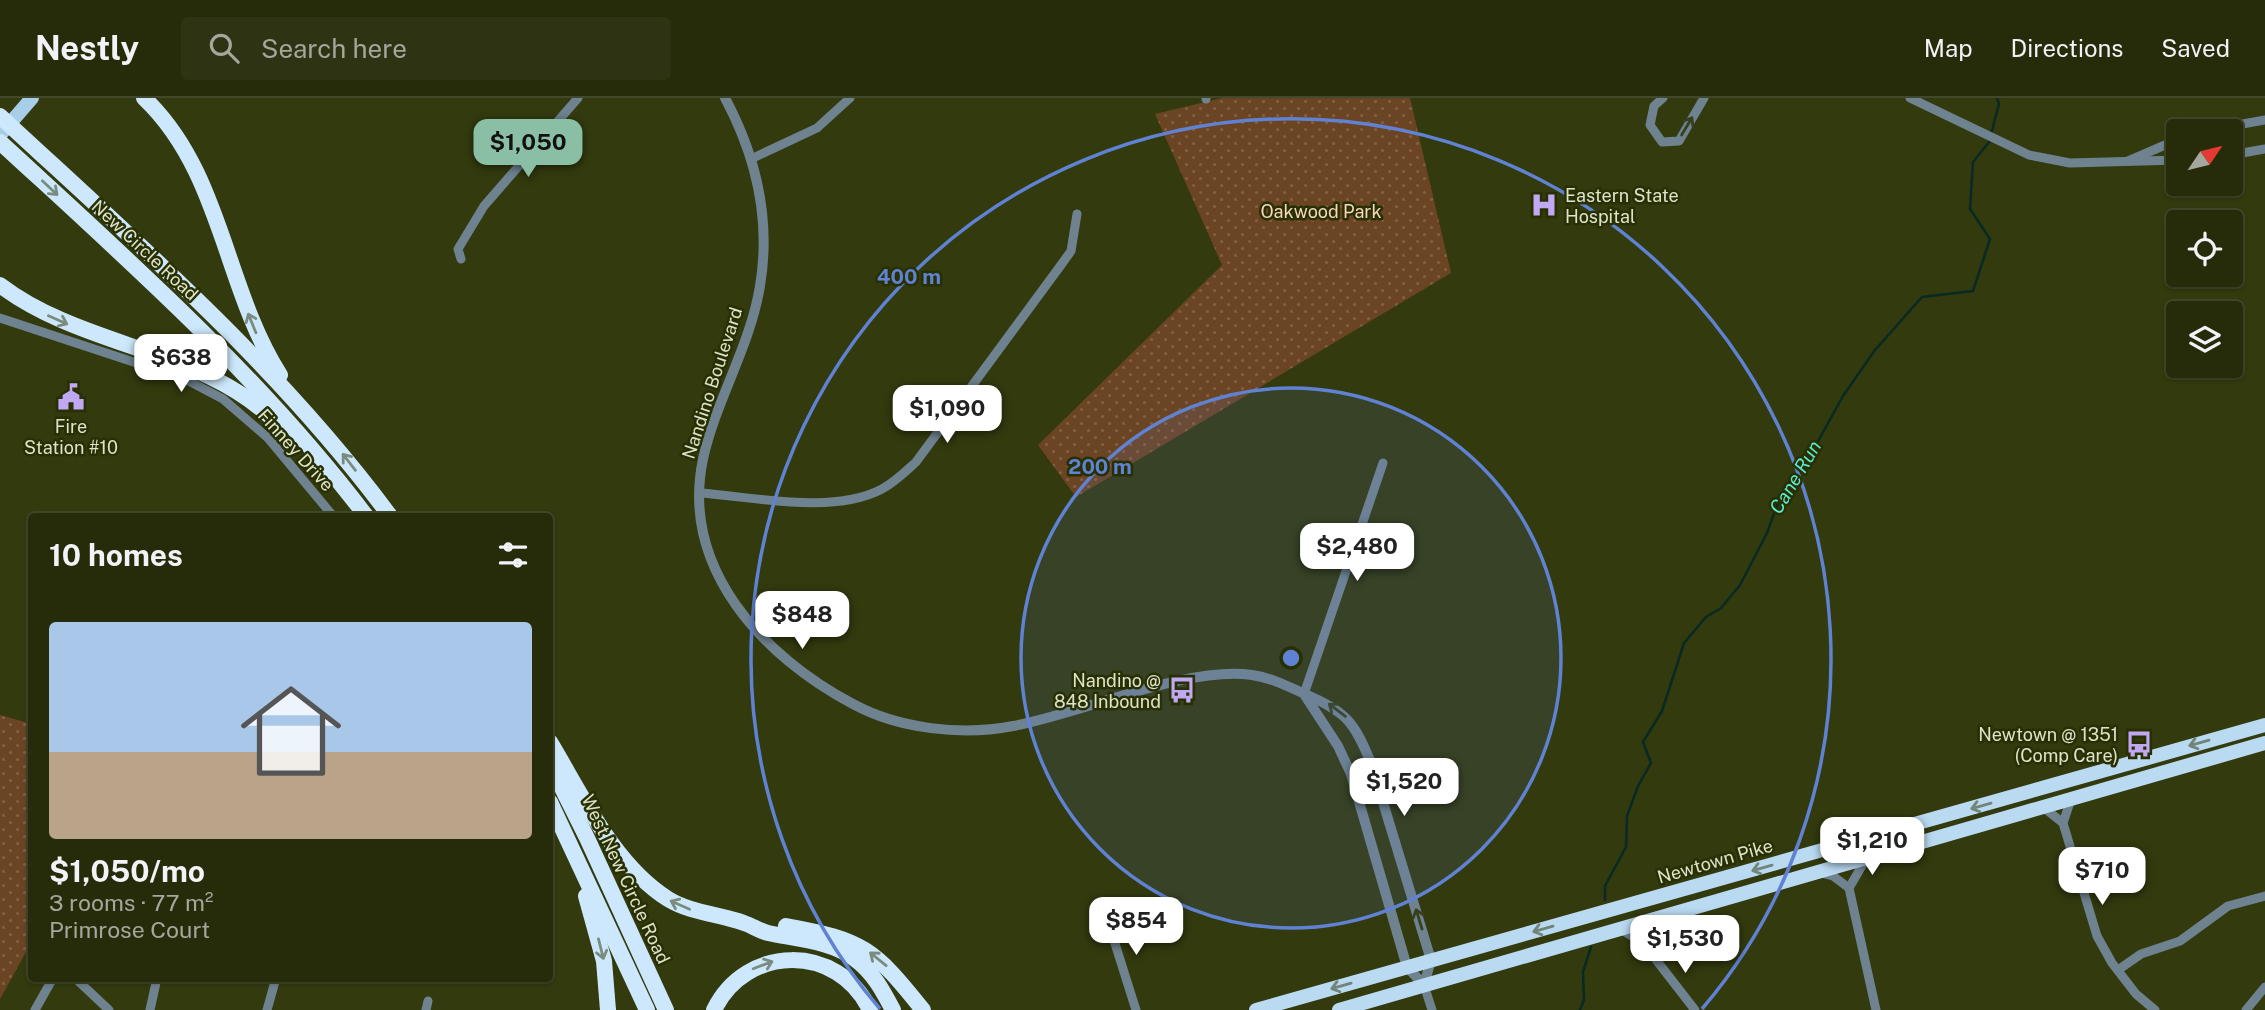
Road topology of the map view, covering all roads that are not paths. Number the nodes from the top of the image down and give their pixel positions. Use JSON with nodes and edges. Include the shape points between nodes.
{"nodes":[{"id":1,"x":32,"y":98,"type":"edge"},
{"id":2,"x":144,"y":98,"type":"edge"},
{"id":3,"x":578,"y":98,"type":"edge"},
{"id":4,"x":725,"y":98,"type":"edge"},
{"id":5,"x":850,"y":98,"type":"edge"},
{"id":6,"x":1663,"y":98,"type":"edge"},
{"id":7,"x":1704,"y":98,"type":"edge"},
{"id":8,"x":1909,"y":98,"type":"edge"},
{"id":9,"x":0,"y":116,"type":"edge"},
{"id":10,"x":2265,"y":120,"type":"edge"},
{"id":11,"x":2244,"y":124,"type":"edge"},
{"id":12,"x":0,"y":135,"type":"edge"},
{"id":13,"x":0,"y":142,"type":"edge"},
{"id":14,"x":2166,"y":145,"type":"edge"},
{"id":15,"x":2265,"y":149,"type":"edge"},
{"id":16,"x":2244,"y":153,"type":"edge"},
{"id":17,"x":751,"y":159,"type":"junction"},
{"id":18,"x":2166,"y":161,"type":"edge"},
{"id":19,"x":2123,"y":163,"type":"junction"},
{"id":20,"x":1077,"y":214,"type":"dead end"},
{"id":21,"x":461,"y":259,"type":"dead end"},
{"id":22,"x":0,"y":285,"type":"edge"},
{"id":23,"x":0,"y":318,"type":"edge"},
{"id":24,"x":298,"y":403,"type":"junction"},
{"id":25,"x":1383,"y":463,"type":"dead end"},
{"id":26,"x":342,"y":485,"type":"junction"},
{"id":27,"x":701,"y":493,"type":"junction"},
{"id":28,"x":330,"y":513,"type":"edge"},
{"id":29,"x":364,"y":513,"type":"edge"},
{"id":30,"x":388,"y":513,"type":"edge"},
{"id":31,"x":1304,"y":694,"type":"junction"},
{"id":32,"x":2265,"y":724,"type":"edge"},
{"id":33,"x":2265,"y":743,"type":"edge"},
{"id":34,"x":553,"y":747,"type":"edge"},
{"id":35,"x":553,"y":770,"type":"edge"},
{"id":36,"x":2071,"y":799,"type":"junction"},
{"id":37,"x":2043,"y":807,"type":"junction"},
{"id":38,"x":553,"y":808,"type":"edge"},
{"id":39,"x":1933,"y":820,"type":"junction"},
{"id":40,"x":2063,"y":823,"type":"junction"},
{"id":41,"x":568,"y":837,"type":"junction"},
{"id":42,"x":1884,"y":852,"type":"junction"},
{"id":43,"x":1809,"y":874,"type":"junction"},
{"id":44,"x":1850,"y":888,"type":"junction"},
{"id":45,"x":2265,"y":896,"type":"edge"},
{"id":46,"x":1106,"y":915,"type":"dead end"},
{"id":47,"x":1659,"y":916,"type":"junction"},
{"id":48,"x":746,"y":924,"type":"junction"},
{"id":49,"x":1614,"y":929,"type":"junction"},
{"id":50,"x":1652,"y":955,"type":"junction"},
{"id":51,"x":1432,"y":960,"type":"junction"},
{"id":52,"x":1407,"y":967,"type":"junction"},
{"id":53,"x":2118,"y":970,"type":"junction"},
{"id":54,"x":51,"y":982,"type":"edge"},
{"id":55,"x":79,"y":982,"type":"edge"},
{"id":56,"x":156,"y":982,"type":"edge"},
{"id":57,"x":275,"y":982,"type":"edge"},
{"id":58,"x":1424,"y":985,"type":"junction"},
{"id":59,"x":2265,"y":987,"type":"edge"},
{"id":60,"x":96,"y":997,"type":"junction"},
{"id":61,"x":35,"y":1010,"type":"edge"},
{"id":62,"x":92,"y":1010,"type":"edge"},
{"id":63,"x":109,"y":1010,"type":"edge"},
{"id":64,"x":150,"y":1010,"type":"edge"},
{"id":65,"x":267,"y":1010,"type":"edge"},
{"id":66,"x":608,"y":1010,"type":"edge"},
{"id":67,"x":647,"y":1010,"type":"edge"},
{"id":68,"x":666,"y":1010,"type":"edge"},
{"id":69,"x":714,"y":1010,"type":"edge"},
{"id":70,"x":870,"y":1010,"type":"edge"},
{"id":71,"x":893,"y":1010,"type":"edge"},
{"id":72,"x":923,"y":1010,"type":"edge"},
{"id":73,"x":1136,"y":1010,"type":"edge"},
{"id":74,"x":1256,"y":1010,"type":"edge"},
{"id":75,"x":1339,"y":1010,"type":"edge"},
{"id":76,"x":1432,"y":1010,"type":"edge"},
{"id":77,"x":1695,"y":1010,"type":"edge"},
{"id":78,"x":1876,"y":1010,"type":"edge"},
{"id":79,"x":2155,"y":1010,"type":"edge"},
{"id":80,"x":2246,"y":1010,"type":"edge"}],
"edges":[{"from":1,"to":12,"type":"main road"},
{"from":24,"to":2,"type":"highway","one_way":true,"via":[[252,326],[190,156]]},
{"from":3,"to":21,"type":"street","via":[[484,206],[458,250]]},
{"from":4,"to":17,"type":"street","name":"Nandino Boulevard"},
{"from":5,"to":17,"type":"street","via":[[817,128]]},
{"from":6,"to":7,"type":"street","one_way":true,"via":[[1654,106],[1650,125],[1662,142],[1679,141]]},
{"from":8,"to":19,"type":"street","via":[[2029,155],[2070,163]]},
{"from":9,"to":24,"type":"highway","name":"New Circle Road","via":[[195,298]]},
{"from":10,"to":11,"type":"street"},
{"from":13,"to":26,"type":"highway","name":"New Circle Road","one_way":true,"via":[[228,356]]},
{"from":14,"to":19,"type":"street"},
{"from":15,"to":16,"type":"street"},
{"from":17,"to":27,"type":"street","name":"Nandino Boulevard","via":[[763,215],[761,283],[750,328],[703,457]]},
{"from":18,"to":19,"type":"street"},
{"from":20,"to":27,"type":"street","via":[[1071,251],[921,455],[897,479],[864,496],[821,503]]},
{"from":22,"to":26,"type":"highway","one_way":true,"via":[[57,320],[197,370],[232,388],[270,416]]},
{"from":23,"to":28,"type":"street","name":"Finney Drive","via":[[212,392],[268,438]]},
{"from":30,"to":24,"type":"highway","one_way":true},
{"from":25,"to":31,"type":"street"},
{"from":26,"to":29,"type":"highway"},
{"from":27,"to":31,"type":"street","name":"Nandino Boulevard","via":[[701,517],[712,562],[744,619],[788,660],[835,694],[879,715],[933,727],[1010,727],[1191,678],[1224,674],[1272,679]]},
{"from":51,"to":31,"type":"street","name":"Nandino Boulevard","one_way":true,"via":[[1364,745],[1340,711]]},
{"from":31,"to":52,"type":"street","via":[[1351,774]]},
{"from":32,"to":39,"type":"highway","name":"Newtown Pike","one_way":true},
{"from":33,"to":36,"type":"highway"},
{"from":48,"to":34,"type":"highway","one_way":true,"via":[[689,909],[650,885],[617,850]]},
{"from":35,"to":68,"type":"highway","name":"West New Circle Road"},
{"from":36,"to":37,"type":"highway"},
{"from":36,"to":40,"type":"street"},
{"from":37,"to":40,"type":"street"},
{"from":37,"to":42,"type":"highway"},
{"from":38,"to":41,"type":"highway","name":"West New Circle Road"},
{"from":39,"to":42,"type":"highway","via":[[1927,830],[1899,840]]},
{"from":39,"to":51,"type":"highway","name":"Newtown Pike","one_way":true},
{"from":40,"to":53,"type":"street","via":[[2097,936]]},
{"from":41,"to":66,"type":"highway","one_way":true,"via":[[601,951]]},
{"from":41,"to":67,"type":"highway","name":"West New Circle Road"},
{"from":42,"to":43,"type":"highway"},
{"from":42,"to":44,"type":"street","via":[[1863,864]]},
{"from":43,"to":44,"type":"street","via":[[1833,876]]},
{"from":43,"to":47,"type":"highway"},
{"from":44,"to":78,"type":"street"},
{"from":45,"to":53,"type":"street","via":[[2228,906],[2180,941],[2141,954]]},
{"from":46,"to":73,"type":"street"},
{"from":47,"to":49,"type":"highway"},
{"from":47,"to":50,"type":"street","via":[[1652,935]]},
{"from":48,"to":71,"type":"highway","via":[[854,958],[882,989]]},
{"from":72,"to":48,"type":"highway","one_way":true,"via":[[884,962],[850,941],[761,922]]},
{"from":49,"to":50,"type":"street","via":[[1627,931]]},
{"from":49,"to":58,"type":"highway"},
{"from":50,"to":77,"type":"street"},
{"from":51,"to":52,"type":"highway","name":"Newtown Pike"},
{"from":51,"to":58,"type":"street"},
{"from":52,"to":58,"type":"street"},
{"from":52,"to":74,"type":"highway","name":"Newtown Pike","one_way":true},
{"from":53,"to":79,"type":"street"},
{"from":54,"to":61,"type":"street"},
{"from":55,"to":60,"type":"street"},
{"from":56,"to":64,"type":"street"},
{"from":57,"to":65,"type":"street"},
{"from":58,"to":75,"type":"highway"},
{"from":58,"to":76,"type":"street"},
{"from":59,"to":80,"type":"street"},
{"from":60,"to":62,"type":"street"},
{"from":60,"to":63,"type":"street"},
{"from":69,"to":70,"type":"highway","one_way":true,"via":[[745,974],[768,962],[794,958],[835,970],[857,989]]}]}
